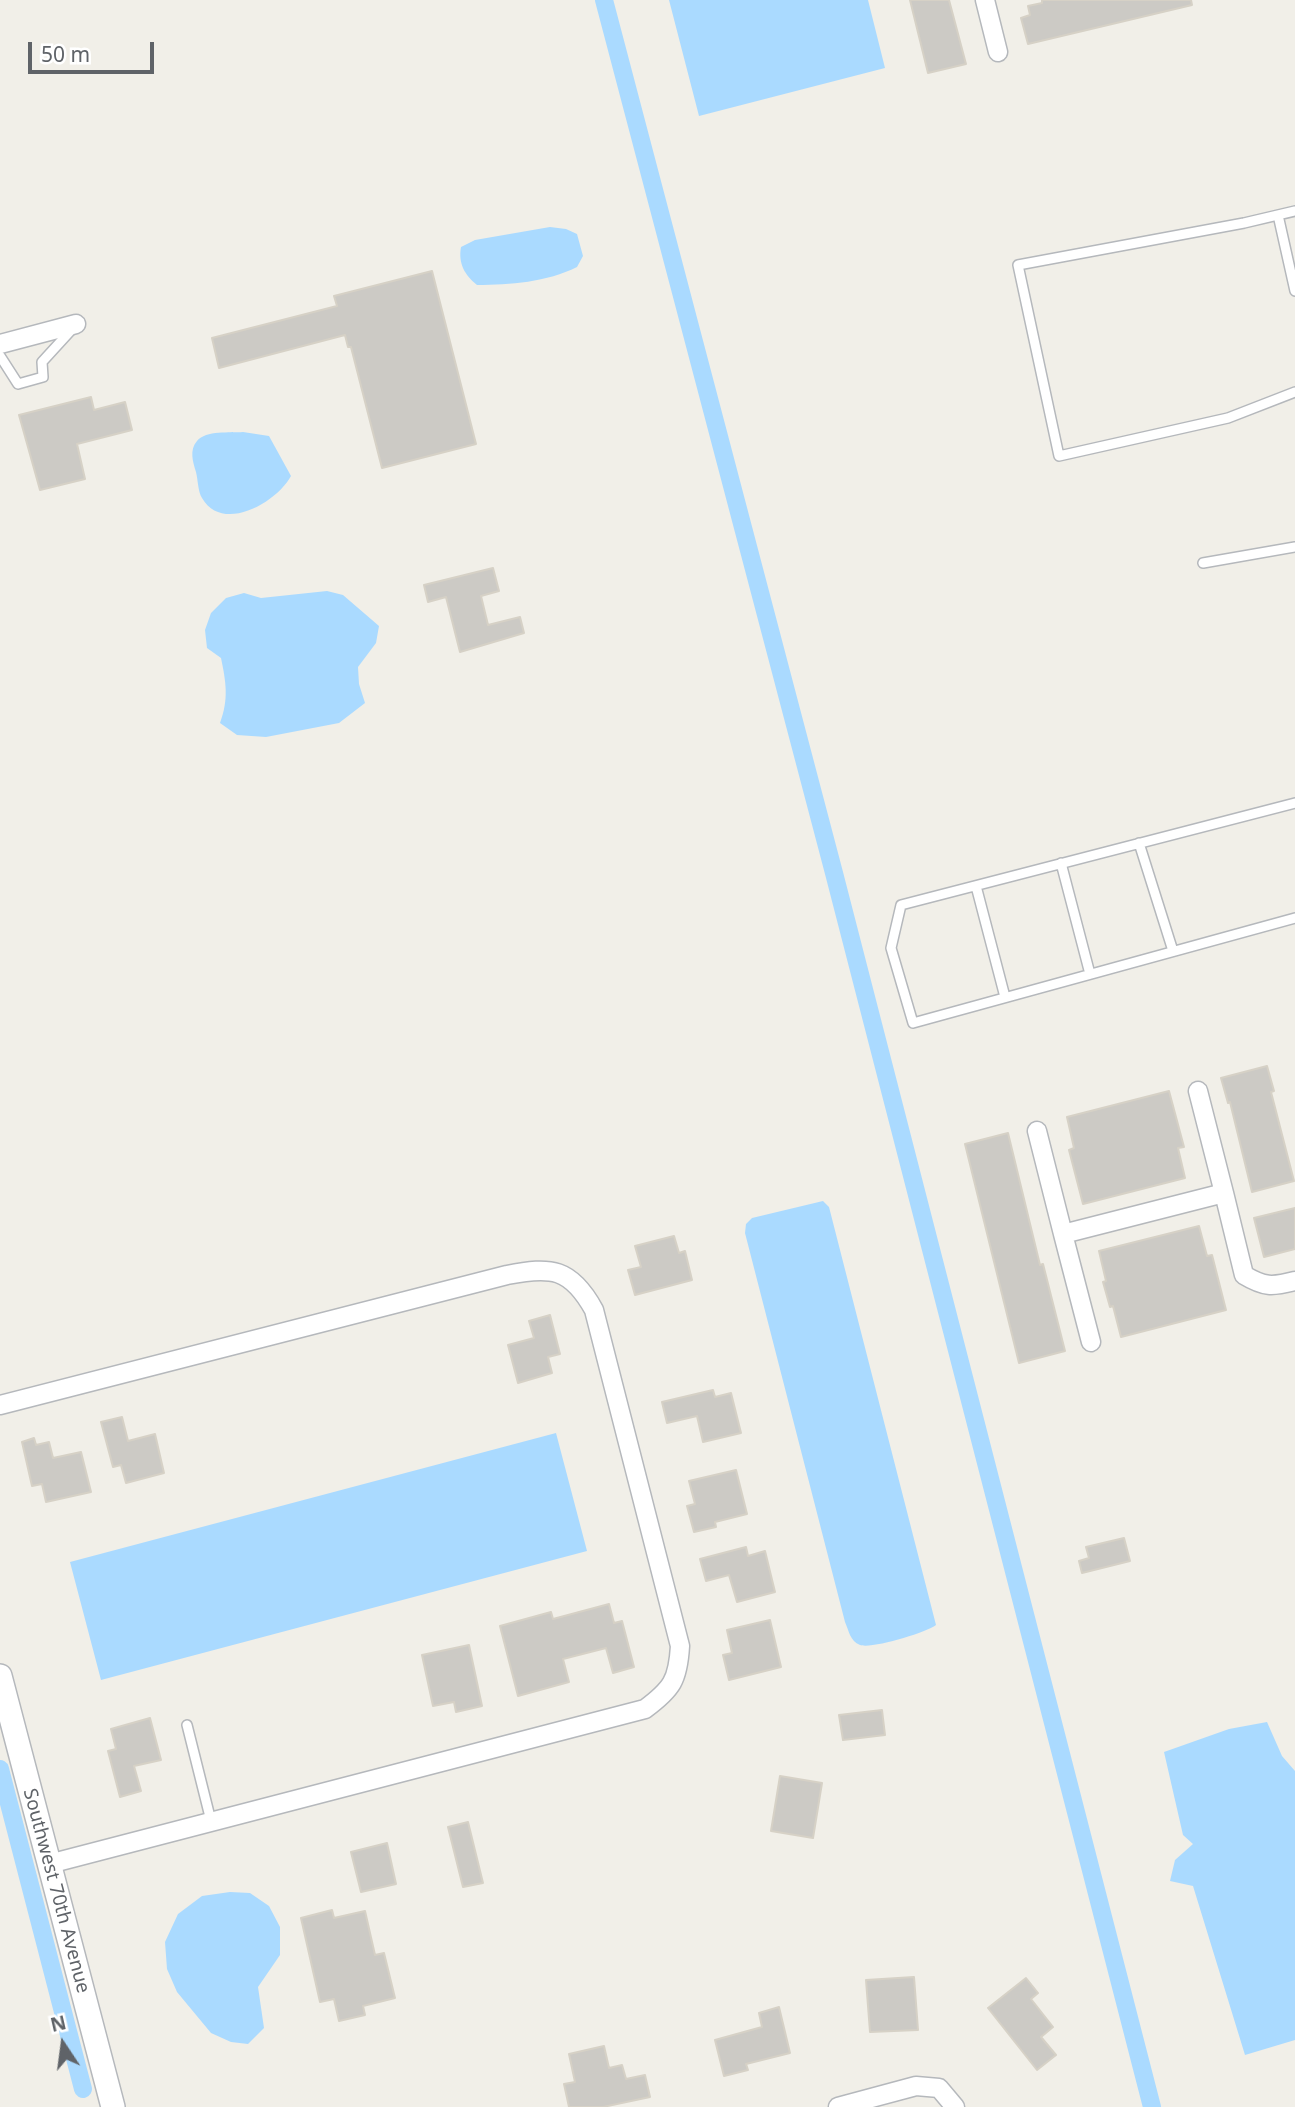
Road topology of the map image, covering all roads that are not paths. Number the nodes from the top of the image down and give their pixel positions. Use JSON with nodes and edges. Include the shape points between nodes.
{"nodes":[{"id":1,"x":985,"y":0,"type":"edge"},
{"id":2,"x":998,"y":52,"type":"dead end"},
{"id":3,"x":1295,"y":211,"type":"edge"},
{"id":4,"x":1278,"y":215,"type":"junction"},
{"id":5,"x":1295,"y":291,"type":"edge"},
{"id":6,"x":76,"y":324,"type":"joint"},
{"id":7,"x":0,"y":344,"type":"edge"},
{"id":8,"x":0,"y":356,"type":"edge"},
{"id":9,"x":9,"y":371,"type":"junction"},
{"id":10,"x":0,"y":378,"type":"edge"},
{"id":11,"x":1295,"y":392,"type":"edge"},
{"id":12,"x":1295,"y":547,"type":"edge"},
{"id":13,"x":1203,"y":563,"type":"dead end"},
{"id":14,"x":1295,"y":803,"type":"edge"},
{"id":15,"x":1139,"y":843,"type":"junction"},
{"id":16,"x":1061,"y":863,"type":"junction"},
{"id":17,"x":976,"y":886,"type":"junction"},
{"id":18,"x":1295,"y":918,"type":"edge"},
{"id":19,"x":1173,"y":951,"type":"junction"},
{"id":20,"x":1090,"y":974,"type":"junction"},
{"id":21,"x":1005,"y":997,"type":"junction"},
{"id":22,"x":1198,"y":1091,"type":"dead end"},
{"id":23,"x":1037,"y":1131,"type":"dead end"},
{"id":24,"x":1224,"y":1193,"type":"junction"},
{"id":25,"x":1063,"y":1234,"type":"junction"},
{"id":26,"x":1295,"y":1281,"type":"edge"},
{"id":27,"x":1091,"y":1342,"type":"dead end"},
{"id":28,"x":0,"y":1405,"type":"edge"},
{"id":29,"x":0,"y":1676,"type":"edge"},
{"id":30,"x":187,"y":1726,"type":"dead end"},
{"id":31,"x":211,"y":1821,"type":"junction"},
{"id":32,"x":49,"y":1864,"type":"junction"},
{"id":33,"x":113,"y":2107,"type":"edge"},
{"id":34,"x":838,"y":2107,"type":"edge"},
{"id":35,"x":955,"y":2107,"type":"edge"}],
"edges":[{"from":1,"to":2,"type":"street"},
{"from":3,"to":4,"type":"lane"},
{"from":4,"to":5,"type":"lane"},
{"from":4,"to":11,"type":"lane","via":[[1018,265],[1059,456],[1228,418]]},
{"from":6,"to":7,"type":"street"},
{"from":6,"to":9,"type":"lane","via":[[42,362],[43,377],[18,384]]},
{"from":8,"to":9,"type":"lane"},
{"from":9,"to":10,"type":"lane"},
{"from":12,"to":13,"type":"lane"},
{"from":14,"to":15,"type":"lane"},
{"from":15,"to":16,"type":"lane"},
{"from":15,"to":19,"type":"lane"},
{"from":16,"to":17,"type":"lane"},
{"from":16,"to":20,"type":"lane"},
{"from":17,"to":21,"type":"lane"},
{"from":17,"to":21,"type":"lane","via":[[901,905],[891,948],[913,1023]]},
{"from":18,"to":19,"type":"lane"},
{"from":19,"to":20,"type":"lane"},
{"from":20,"to":21,"type":"lane"},
{"from":22,"to":24,"type":"street"},
{"from":23,"to":25,"type":"street"},
{"from":24,"to":25,"type":"street"},
{"from":24,"to":26,"type":"street","via":[[1244,1275],[1261,1285]]},
{"from":25,"to":27,"type":"street"},
{"from":28,"to":31,"type":"street","via":[[537,1269],[560,1273],[583,1290],[594,1310],[680,1646],[678,1673],[666,1693],[645,1709]]},
{"from":29,"to":32,"type":"street","name":"Southwest 70th Avenue"},
{"from":30,"to":31,"type":"lane"},
{"from":31,"to":32,"type":"street"},
{"from":32,"to":33,"type":"street","name":"Southwest 70th Avenue"},
{"from":34,"to":35,"type":"street","via":[[916,2086],[939,2088]]}]}
